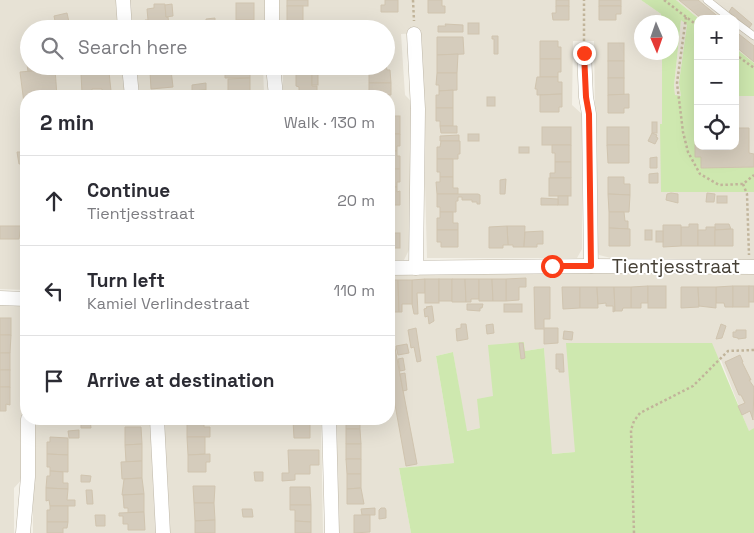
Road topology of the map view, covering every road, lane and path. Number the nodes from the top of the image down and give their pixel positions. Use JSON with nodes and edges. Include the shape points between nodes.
{"nodes":[{"id":1,"x":123,"y":0,"type":"edge"},
{"id":2,"x":272,"y":0,"type":"edge"},
{"id":3,"x":413,"y":0,"type":"edge"},
{"id":4,"x":584,"y":0,"type":"edge"},
{"id":5,"x":664,"y":0,"type":"edge"},
{"id":6,"x":706,"y":0,"type":"edge"},
{"id":7,"x":726,"y":15,"type":"edge"},
{"id":8,"x":686,"y":17,"type":"junction"},
{"id":9,"x":124,"y":20,"type":"edge"},
{"id":10,"x":272,"y":20,"type":"edge"},
{"id":11,"x":694,"y":23,"type":"edge"},
{"id":12,"x":739,"y":25,"type":"edge"},
{"id":13,"x":414,"y":34,"type":"joint"},
{"id":14,"x":754,"y":36,"type":"edge"},
{"id":15,"x":584,"y":53,"type":"joint"},
{"id":16,"x":739,"y":57,"type":"edge"},
{"id":17,"x":754,"y":68,"type":"edge"},
{"id":18,"x":130,"y":75,"type":"edge"},
{"id":19,"x":274,"y":75,"type":"edge"},
{"id":20,"x":131,"y":90,"type":"edge"},
{"id":21,"x":275,"y":90,"type":"edge"},
{"id":22,"x":754,"y":175,"type":"edge"},
{"id":23,"x":743,"y":184,"type":"junction"},
{"id":24,"x":591,"y":266,"type":"junction"},
{"id":25,"x":751,"y":266,"type":"edge"},
{"id":26,"x":395,"y":268,"type":"edge"},
{"id":27,"x":416,"y":268,"type":"junction"},
{"id":28,"x":0,"y":298,"type":"edge"},
{"id":29,"x":20,"y":299,"type":"edge"},
{"id":30,"x":754,"y":350,"type":"edge"},
{"id":31,"x":28,"y":425,"type":"edge"},
{"id":32,"x":157,"y":425,"type":"edge"},
{"id":33,"x":329,"y":425,"type":"edge"},
{"id":34,"x":23,"y":533,"type":"edge"},
{"id":35,"x":163,"y":533,"type":"edge"},
{"id":36,"x":332,"y":533,"type":"edge"},
{"id":37,"x":634,"y":533,"type":"edge"}],
"edges":[{"from":1,"to":9,"type":"street"},
{"from":2,"to":10,"type":"street"},
{"from":3,"to":13,"type":"path"},
{"from":4,"to":15,"type":"path"},
{"from":5,"to":8,"type":"path"},
{"from":6,"to":7,"type":"lane"},
{"from":8,"to":11,"type":"path"},
{"from":8,"to":23,"type":"path","via":[[677,83],[688,152],[700,174],[718,185]]},
{"from":12,"to":14,"type":"lane"},
{"from":13,"to":27,"type":"street","via":[[418,109]]},
{"from":15,"to":24,"type":"street","via":[[589,114]]},
{"from":16,"to":17,"type":"path"},
{"from":18,"to":20,"type":"street"},
{"from":19,"to":21,"type":"street"},
{"from":22,"to":23,"type":"path"},
{"from":23,"to":25,"type":"path","via":[[747,194]]},
{"from":24,"to":25,"type":"street","name":"Tientjesstraat"},
{"from":24,"to":27,"type":"street","name":"Tientjesstraat"},
{"from":26,"to":27,"type":"street","name":"Tientjesstraat"},
{"from":28,"to":29,"type":"street"},
{"from":30,"to":37,"type":"path","via":[[728,351],[693,386],[640,413],[634,421],[631,430]]},
{"from":31,"to":34,"type":"street"},
{"from":32,"to":35,"type":"street"},
{"from":33,"to":36,"type":"street"}]}
